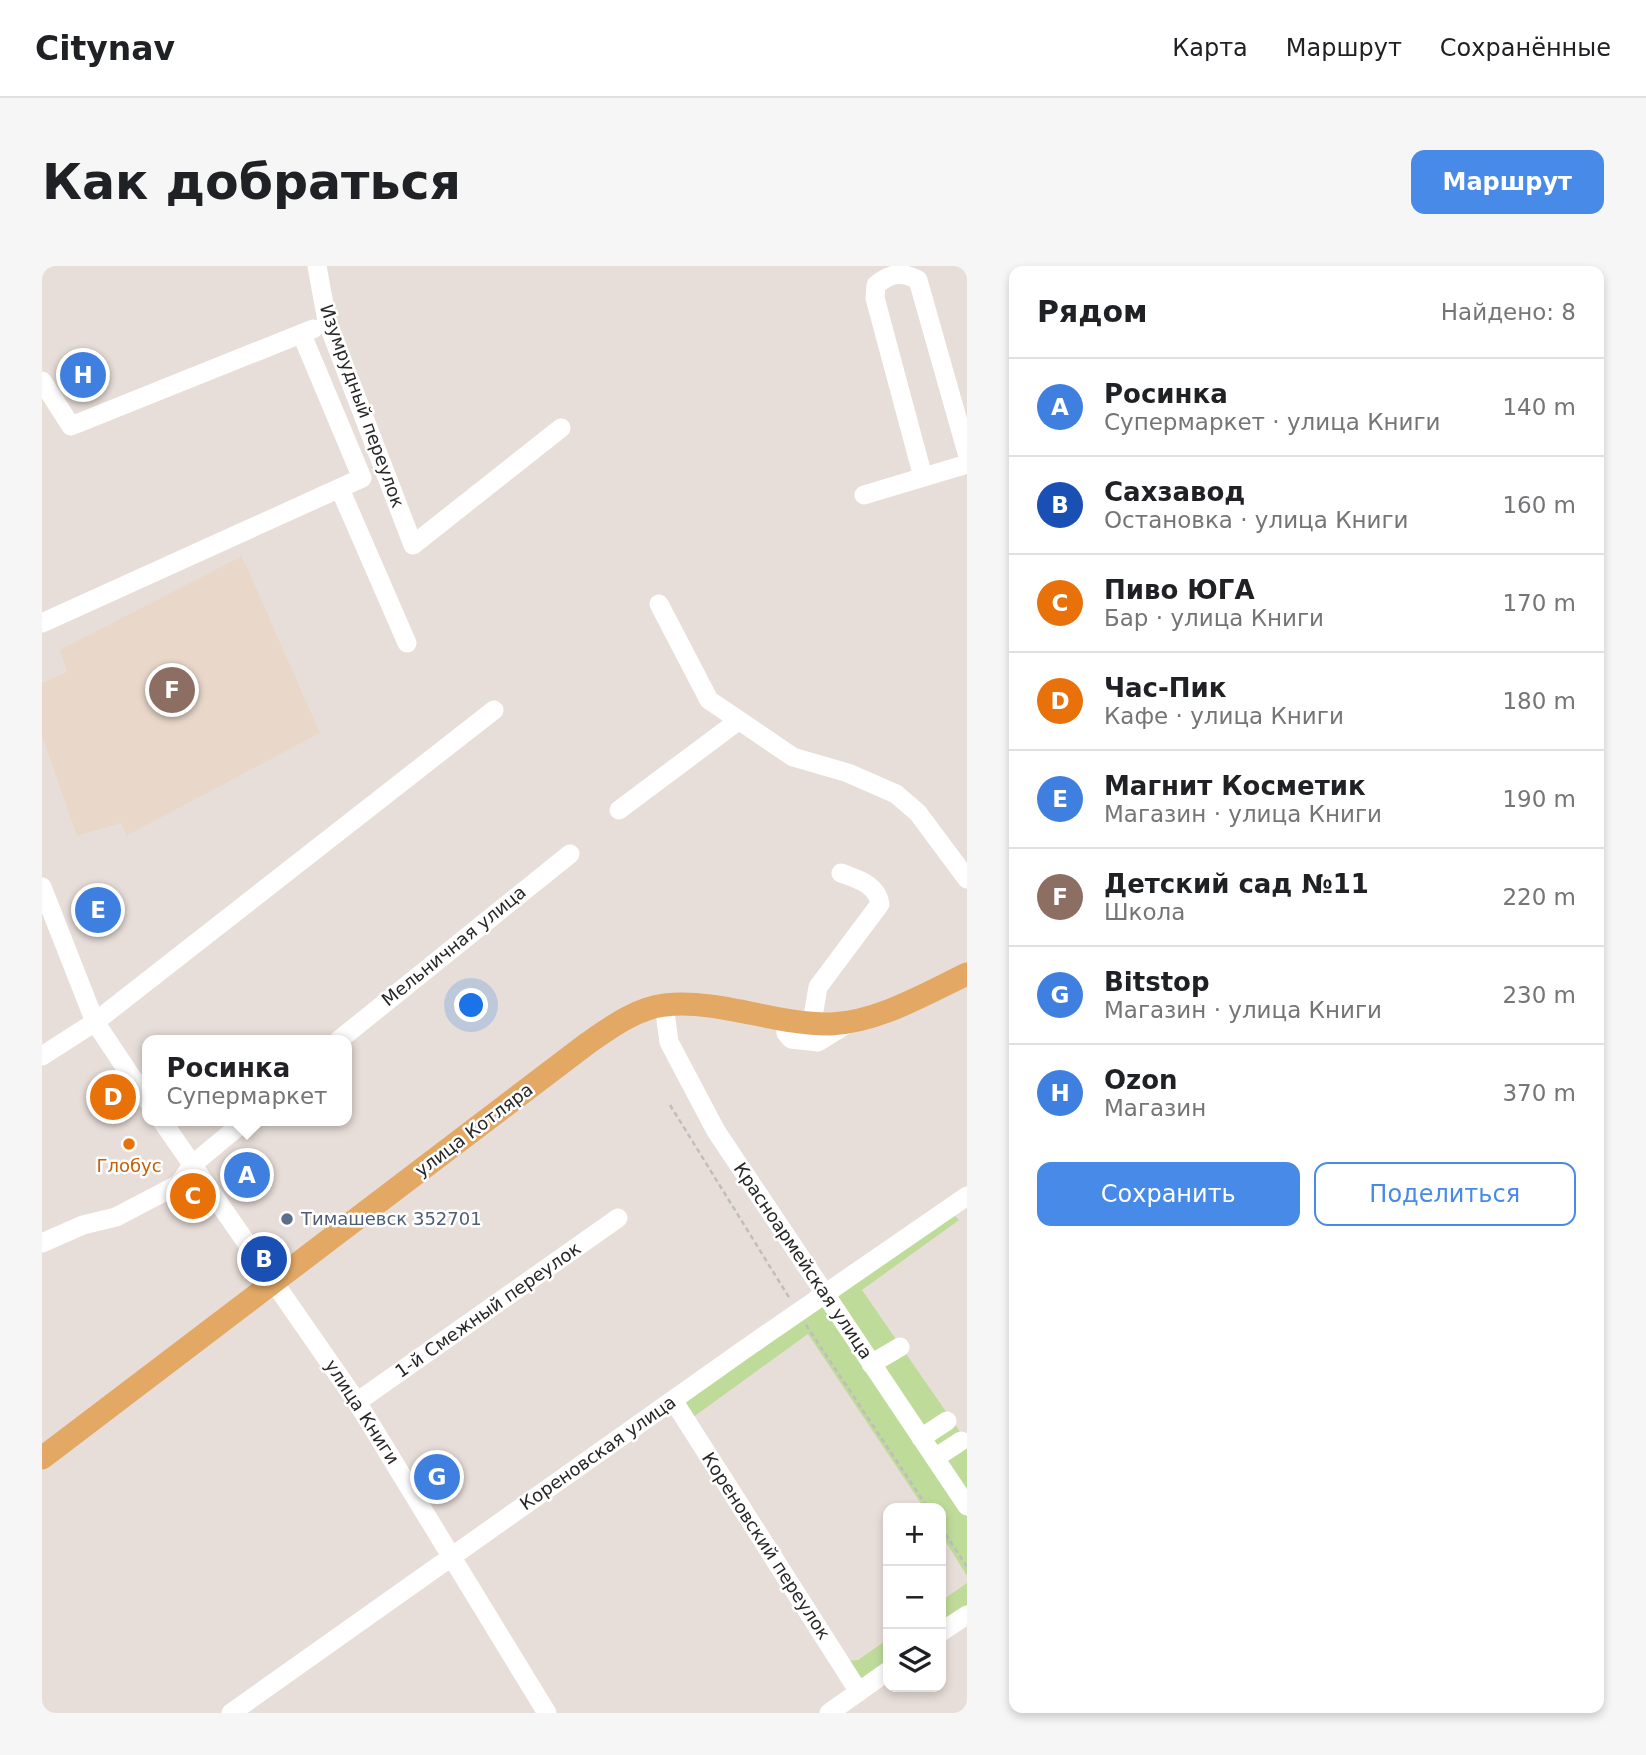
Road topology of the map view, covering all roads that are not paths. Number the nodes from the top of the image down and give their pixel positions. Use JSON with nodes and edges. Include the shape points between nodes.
{"nodes":[{"id":1,"x":317,"y":266,"type":"edge"},
{"id":2,"x":327,"y":321,"type":"junction"},
{"id":3,"x":302,"y":335,"type":"junction"},
{"id":4,"x":42,"y":381,"type":"edge"},
{"id":5,"x":561,"y":428,"type":"dead end"},
{"id":6,"x":967,"y":453,"type":"edge"},
{"id":7,"x":967,"y":464,"type":"edge"},
{"id":8,"x":923,"y":477,"type":"junction"},
{"id":9,"x":340,"y":489,"type":"junction"},
{"id":10,"x":864,"y":495,"type":"dead end"},
{"id":11,"x":659,"y":604,"type":"dead end"},
{"id":12,"x":42,"y":623,"type":"edge"},
{"id":13,"x":407,"y":643,"type":"dead end"},
{"id":14,"x":494,"y":710,"type":"dead end"},
{"id":15,"x":738,"y":721,"type":"junction"},
{"id":16,"x":619,"y":810,"type":"dead end"},
{"id":17,"x":570,"y":854,"type":"dead end"},
{"id":18,"x":841,"y":873,"type":"dead end"},
{"id":19,"x":967,"y":879,"type":"edge"},
{"id":20,"x":42,"y":887,"type":"edge"},
{"id":21,"x":967,"y":974,"type":"edge"},
{"id":22,"x":664,"y":1005,"type":"junction"},
{"id":23,"x":785,"y":1019,"type":"junction"},
{"id":24,"x":855,"y":1019,"type":"junction"},
{"id":25,"x":95,"y":1022,"type":"junction"},
{"id":26,"x":812,"y":1022,"type":"junction"},
{"id":27,"x":345,"y":1035,"type":"edge"},
{"id":28,"x":42,"y":1056,"type":"edge"},
{"id":29,"x":142,"y":1092,"type":"edge"},
{"id":30,"x":165,"y":1126,"type":"edge"},
{"id":31,"x":238,"y":1126,"type":"edge"},
{"id":32,"x":192,"y":1166,"type":"junction"},
{"id":33,"x":967,"y":1196,"type":"edge"},
{"id":34,"x":618,"y":1218,"type":"dead end"},
{"id":35,"x":42,"y":1243,"type":"edge"},
{"id":36,"x":275,"y":1280,"type":"junction"},
{"id":37,"x":824,"y":1294,"type":"junction"},
{"id":38,"x":900,"y":1347,"type":"dead end"},
{"id":39,"x":871,"y":1364,"type":"junction"},
{"id":40,"x":673,"y":1400,"type":"junction"},
{"id":41,"x":357,"y":1402,"type":"junction"},
{"id":42,"x":947,"y":1420,"type":"dead end"},
{"id":43,"x":921,"y":1438,"type":"junction"},
{"id":44,"x":961,"y":1441,"type":"dead end"},
{"id":45,"x":42,"y":1458,"type":"edge"},
{"id":46,"x":935,"y":1458,"type":"junction"},
{"id":47,"x":967,"y":1506,"type":"edge"},
{"id":48,"x":451,"y":1557,"type":"junction"},
{"id":49,"x":967,"y":1615,"type":"edge"},
{"id":50,"x":946,"y":1629,"type":"edge"},
{"id":51,"x":883,"y":1675,"type":"edge"},
{"id":52,"x":859,"y":1692,"type":"junction"},
{"id":53,"x":231,"y":1713,"type":"edge"},
{"id":54,"x":547,"y":1713,"type":"edge"},
{"id":55,"x":829,"y":1713,"type":"edge"}],
"edges":[{"from":1,"to":2,"type":"street","name":"Изумрудный переулок"},
{"from":2,"to":3,"type":"street"},
{"from":2,"to":5,"type":"street","name":"Изумрудный переулок","via":[[413,545]]},
{"from":3,"to":4,"type":"street","via":[[71,426]]},
{"from":3,"to":9,"type":"street","via":[[362,478]]},
{"from":6,"to":8,"type":"street","via":[[918,280],[905,273],[889,275],[876,285],[875,298]]},
{"from":7,"to":8,"type":"street"},
{"from":8,"to":10,"type":"street"},
{"from":9,"to":12,"type":"street"},
{"from":9,"to":13,"type":"street"},
{"from":11,"to":15,"type":"street","via":[[709,700]]},
{"from":14,"to":25,"type":"street"},
{"from":15,"to":16,"type":"street"},
{"from":15,"to":19,"type":"street","via":[[793,757],[848,773],[896,794],[918,813]]},
{"from":17,"to":27,"type":"street","name":"Мельничная улица"},
{"from":18,"to":26,"type":"street","via":[[875,890],[880,904],[818,987]]},
{"from":20,"to":25,"type":"street"},
{"from":21,"to":24,"type":"main road","name":"улица Котляра","via":[[876,1015]]},
{"from":22,"to":23,"type":"main road","name":"улица Котляра"},
{"from":22,"to":36,"type":"main road","name":"улица Котляра","via":[[626,1018],[589,1043]]},
{"from":22,"to":37,"type":"street","name":"Красноармейская улица","via":[[669,1042],[716,1131]]},
{"from":23,"to":24,"type":"street","via":[[791,1039],[814,1043]]},
{"from":23,"to":26,"type":"main road","name":"улица Котляра"},
{"from":24,"to":26,"type":"main road","name":"улица Котляра"},
{"from":25,"to":28,"type":"street"},
{"from":25,"to":29,"type":"street"},
{"from":30,"to":32,"type":"street","name":"улица Книги"},
{"from":31,"to":32,"type":"street"},
{"from":32,"to":35,"type":"street","via":[[179,1184],[116,1217]]},
{"from":32,"to":36,"type":"street","name":"улица Книги"},
{"from":33,"to":37,"type":"street","name":"Кореновская улица"},
{"from":34,"to":41,"type":"street","name":"1-й Смежный переулок"},
{"from":36,"to":41,"type":"street","name":"улица Книги"},
{"from":36,"to":45,"type":"main road","name":"улица Котляра"},
{"from":37,"to":39,"type":"street","name":"Красноармейская улица"},
{"from":37,"to":40,"type":"street","name":"Кореновская улица"},
{"from":38,"to":39,"type":"street"},
{"from":39,"to":43,"type":"street","name":"Красноармейская улица"},
{"from":40,"to":48,"type":"street","name":"Кореновская улица"},
{"from":40,"to":52,"type":"street","name":"Кореновский переулок"},
{"from":41,"to":48,"type":"street","name":"улица Книги"},
{"from":42,"to":43,"type":"street"},
{"from":43,"to":46,"type":"street","name":"Красноармейская улица"},
{"from":44,"to":46,"type":"street"},
{"from":46,"to":47,"type":"street","name":"Красноармейская улица"},
{"from":48,"to":53,"type":"street","name":"Кореновская улица"},
{"from":48,"to":54,"type":"street","name":"улица Книги"},
{"from":49,"to":50,"type":"street"},
{"from":51,"to":52,"type":"street"},
{"from":52,"to":55,"type":"street"}]}
